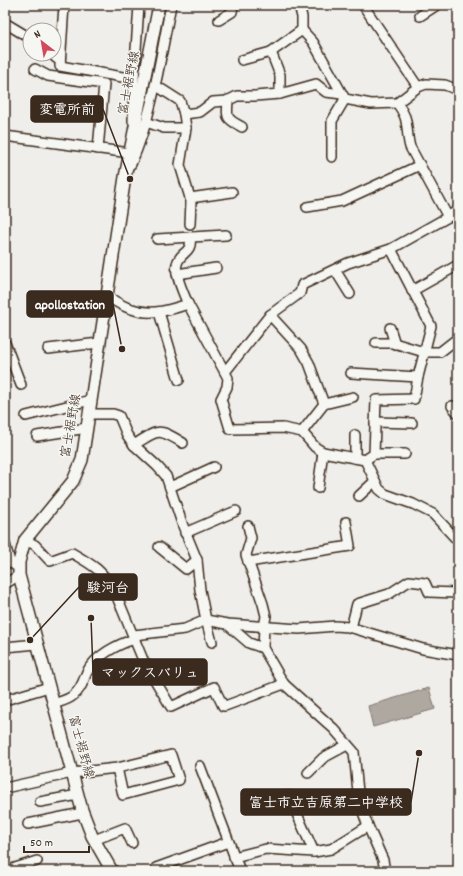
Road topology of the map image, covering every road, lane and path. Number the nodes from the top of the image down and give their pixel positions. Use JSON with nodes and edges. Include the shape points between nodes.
{"nodes":[{"id":1,"x":64,"y":5,"type":"edge"},
{"id":2,"x":139,"y":5,"type":"edge"},
{"id":3,"x":159,"y":5,"type":"edge"},
{"id":4,"x":171,"y":5,"type":"edge"},
{"id":5,"x":233,"y":5,"type":"edge"},
{"id":6,"x":299,"y":5,"type":"edge"},
{"id":7,"x":363,"y":5,"type":"edge"},
{"id":8,"x":437,"y":5,"type":"edge"},
{"id":9,"x":420,"y":16,"type":"dead end"},
{"id":10,"x":219,"y":20,"type":"dead end"},
{"id":11,"x":5,"y":23,"type":"edge"},
{"id":12,"x":302,"y":30,"type":"junction"},
{"id":13,"x":22,"y":33,"type":"edge"},
{"id":14,"x":62,"y":33,"type":"edge"},
{"id":15,"x":271,"y":52,"type":"junction"},
{"id":16,"x":242,"y":60,"type":"dead end"},
{"id":17,"x":60,"y":62,"type":"edge"},
{"id":18,"x":35,"y":69,"type":"dead end"},
{"id":19,"x":134,"y":79,"type":"junction"},
{"id":20,"x":155,"y":85,"type":"junction"},
{"id":21,"x":418,"y":87,"type":"junction"},
{"id":22,"x":458,"y":90,"type":"edge"},
{"id":23,"x":280,"y":94,"type":"junction"},
{"id":24,"x":343,"y":97,"type":"junction"},
{"id":25,"x":228,"y":100,"type":"junction"},
{"id":26,"x":397,"y":102,"type":"junction"},
{"id":27,"x":184,"y":114,"type":"junction"},
{"id":28,"x":146,"y":122,"type":"junction"},
{"id":29,"x":242,"y":127,"type":"dead end"},
{"id":30,"x":186,"y":128,"type":"junction"},
{"id":31,"x":5,"y":136,"type":"edge"},
{"id":32,"x":133,"y":138,"type":"junction"},
{"id":33,"x":98,"y":149,"type":"junction"},
{"id":34,"x":130,"y":153,"type":"junction"},
{"id":35,"x":332,"y":157,"type":"dead end"},
{"id":36,"x":420,"y":165,"type":"junction"},
{"id":37,"x":125,"y":177,"type":"junction"},
{"id":38,"x":232,"y":192,"type":"dead end"},
{"id":39,"x":190,"y":198,"type":"junction"},
{"id":40,"x":307,"y":207,"type":"dead end"},
{"id":41,"x":458,"y":210,"type":"edge"},
{"id":42,"x":448,"y":217,"type":"junction"},
{"id":43,"x":190,"y":224,"type":"dead end"},
{"id":44,"x":226,"y":235,"type":"dead end"},
{"id":45,"x":190,"y":237,"type":"junction"},
{"id":46,"x":157,"y":239,"type":"dead end"},
{"id":47,"x":391,"y":249,"type":"junction"},
{"id":48,"x":458,"y":265,"type":"edge"},
{"id":49,"x":216,"y":268,"type":"dead end"},
{"id":50,"x":335,"y":270,"type":"junction"},
{"id":51,"x":177,"y":274,"type":"junction"},
{"id":52,"x":412,"y":291,"type":"junction"},
{"id":53,"x":350,"y":294,"type":"dead end"},
{"id":54,"x":106,"y":296,"type":"junction"},
{"id":55,"x":188,"y":304,"type":"junction"},
{"id":56,"x":159,"y":312,"type":"junction"},
{"id":57,"x":270,"y":315,"type":"junction"},
{"id":58,"x":390,"y":328,"type":"dead end"},
{"id":59,"x":458,"y":338,"type":"edge"},
{"id":60,"x":5,"y":343,"type":"edge"},
{"id":61,"x":99,"y":343,"type":"junction"},
{"id":62,"x":376,"y":343,"type":"dead end"},
{"id":63,"x":395,"y":344,"type":"junction"},
{"id":64,"x":48,"y":349,"type":"dead end"},
{"id":65,"x":424,"y":352,"type":"junction"},
{"id":66,"x":7,"y":354,"type":"edge"},
{"id":67,"x":225,"y":372,"type":"junction"},
{"id":68,"x":351,"y":373,"type":"dead end"},
{"id":69,"x":418,"y":377,"type":"junction"},
{"id":70,"x":179,"y":380,"type":"dead end"},
{"id":71,"x":21,"y":385,"type":"dead end"},
{"id":72,"x":353,"y":397,"type":"dead end"},
{"id":73,"x":91,"y":400,"type":"junction"},
{"id":74,"x":324,"y":404,"type":"junction"},
{"id":75,"x":89,"y":414,"type":"junction"},
{"id":76,"x":26,"y":416,"type":"dead end"},
{"id":77,"x":375,"y":422,"type":"junction"},
{"id":78,"x":412,"y":423,"type":"dead end"},
{"id":79,"x":87,"y":428,"type":"junction"},
{"id":80,"x":302,"y":432,"type":"junction"},
{"id":81,"x":355,"y":434,"type":"dead end"},
{"id":82,"x":38,"y":436,"type":"dead end"},
{"id":83,"x":183,"y":443,"type":"dead end"},
{"id":84,"x":134,"y":445,"type":"junction"},
{"id":85,"x":323,"y":452,"type":"junction"},
{"id":86,"x":374,"y":454,"type":"junction"},
{"id":87,"x":405,"y":454,"type":"dead end"},
{"id":88,"x":355,"y":458,"type":"junction"},
{"id":89,"x":365,"y":460,"type":"junction"},
{"id":90,"x":214,"y":468,"type":"dead end"},
{"id":91,"x":375,"y":481,"type":"junction"},
{"id":92,"x":170,"y":487,"type":"junction"},
{"id":93,"x":318,"y":488,"type":"dead end"},
{"id":94,"x":359,"y":496,"type":"dead end"},
{"id":95,"x":236,"y":510,"type":"dead end"},
{"id":96,"x":346,"y":522,"type":"dead end"},
{"id":97,"x":248,"y":526,"type":"dead end"},
{"id":98,"x":185,"y":533,"type":"junction"},
{"id":99,"x":25,"y":540,"type":"junction"},
{"id":100,"x":458,"y":541,"type":"edge"},
{"id":101,"x":5,"y":544,"type":"edge"},
{"id":102,"x":159,"y":546,"type":"dead end"},
{"id":103,"x":197,"y":560,"type":"junction"},
{"id":104,"x":248,"y":562,"type":"junction"},
{"id":105,"x":19,"y":572,"type":"junction"},
{"id":106,"x":5,"y":584,"type":"edge"},
{"id":107,"x":458,"y":592,"type":"edge"},
{"id":108,"x":206,"y":620,"type":"junction"},
{"id":109,"x":227,"y":624,"type":"junction"},
{"id":110,"x":264,"y":627,"type":"junction"},
{"id":111,"x":351,"y":628,"type":"junction"},
{"id":112,"x":134,"y":637,"type":"junction"},
{"id":113,"x":212,"y":642,"type":"dead end"},
{"id":114,"x":37,"y":644,"type":"junction"},
{"id":115,"x":5,"y":647,"type":"edge"},
{"id":116,"x":263,"y":648,"type":"junction"},
{"id":117,"x":458,"y":655,"type":"edge"},
{"id":118,"x":284,"y":684,"type":"junction"},
{"id":119,"x":49,"y":687,"type":"junction"},
{"id":120,"x":5,"y":700,"type":"edge"},
{"id":121,"x":53,"y":704,"type":"junction"},
{"id":122,"x":347,"y":745,"type":"junction"},
{"id":123,"x":200,"y":766,"type":"dead end"},
{"id":124,"x":116,"y":768,"type":"junction"},
{"id":125,"x":72,"y":773,"type":"junction"},
{"id":126,"x":308,"y":773,"type":"dead end"},
{"id":127,"x":5,"y":788,"type":"edge"},
{"id":128,"x":78,"y":795,"type":"junction"},
{"id":129,"x":289,"y":796,"type":"dead end"},
{"id":130,"x":40,"y":802,"type":"dead end"},
{"id":131,"x":82,"y":813,"type":"junction"},
{"id":132,"x":28,"y":824,"type":"dead end"},
{"id":133,"x":368,"y":826,"type":"junction"},
{"id":134,"x":94,"y":840,"type":"junction"},
{"id":135,"x":228,"y":842,"type":"junction"},
{"id":136,"x":132,"y":843,"type":"dead end"},
{"id":137,"x":314,"y":852,"type":"junction"},
{"id":138,"x":234,"y":857,"type":"junction"},
{"id":139,"x":37,"y":861,"type":"dead end"},
{"id":140,"x":156,"y":868,"type":"dead end"},
{"id":141,"x":12,"y":871,"type":"edge"},
{"id":142,"x":112,"y":871,"type":"edge"},
{"id":143,"x":240,"y":871,"type":"edge"},
{"id":144,"x":385,"y":871,"type":"edge"}],
"edges":[{"from":1,"to":14,"type":"street"},
{"from":2,"to":19,"type":"street"},
{"from":3,"to":32,"type":"main road","name":"富士裾野線"},
{"from":4,"to":20,"type":"street"},
{"from":5,"to":10,"type":"street","via":[[232,12]]},
{"from":6,"to":12,"type":"street"},
{"from":7,"to":21,"type":"street"},
{"from":8,"to":9,"type":"street"},
{"from":11,"to":13,"type":"street"},
{"from":12,"to":15,"type":"street"},
{"from":12,"to":24,"type":"street","via":[[313,42]]},
{"from":15,"to":16,"type":"street"},
{"from":15,"to":23,"type":"street","via":[[280,75]]},
{"from":17,"to":19,"type":"street","via":[[60,66]]},
{"from":18,"to":33,"type":"street","via":[[48,76],[104,84]]},
{"from":19,"to":32,"type":"street"},
{"from":20,"to":27,"type":"street","via":[[180,101]]},
{"from":20,"to":28,"type":"street"},
{"from":21,"to":22,"type":"street","via":[[435,84]]},
{"from":21,"to":26,"type":"street"},
{"from":23,"to":24,"type":"street","via":[[316,84],[326,92]]},
{"from":23,"to":25,"type":"street","via":[[237,96]]},
{"from":24,"to":26,"type":"street","via":[[372,104]]},
{"from":24,"to":35,"type":"street","via":[[332,121]]},
{"from":25,"to":27,"type":"street","via":[[213,102],[200,112]]},
{"from":25,"to":29,"type":"street","via":[[227,115],[230,120]]},
{"from":26,"to":36,"type":"street","via":[[404,116],[410,147]]},
{"from":27,"to":30,"type":"street"},
{"from":28,"to":30,"type":"street","via":[[164,128]]},
{"from":28,"to":37,"type":"street","via":[[139,146]]},
{"from":30,"to":39,"type":"street","via":[[180,165]]},
{"from":31,"to":33,"type":"street"},
{"from":32,"to":34,"type":"main road","name":"富士裾野線"},
{"from":33,"to":34,"type":"street"},
{"from":34,"to":37,"type":"main road","name":"富士裾野線"},
{"from":36,"to":40,"type":"street","via":[[342,201]]},
{"from":36,"to":42,"type":"street"},
{"from":37,"to":54,"type":"main road","name":"富士裾野線"},
{"from":38,"to":39,"type":"street"},
{"from":39,"to":43,"type":"street"},
{"from":41,"to":42,"type":"street"},
{"from":42,"to":47,"type":"street"},
{"from":44,"to":45,"type":"street"},
{"from":45,"to":46,"type":"street"},
{"from":45,"to":51,"type":"street","via":[[189,251],[176,264]]},
{"from":47,"to":50,"type":"street"},
{"from":47,"to":52,"type":"street"},
{"from":48,"to":52,"type":"street"},
{"from":49,"to":51,"type":"street"},
{"from":50,"to":53,"type":"street"},
{"from":50,"to":57,"type":"street","via":[[302,285],[300,293]]},
{"from":51,"to":55,"type":"street"},
{"from":52,"to":65,"type":"street","via":[[431,326]]},
{"from":54,"to":56,"type":"street","via":[[131,309]]},
{"from":54,"to":61,"type":"main road","name":"富士裾野線"},
{"from":55,"to":56,"type":"street"},
{"from":55,"to":67,"type":"street"},
{"from":56,"to":70,"type":"street"},
{"from":57,"to":67,"type":"street"},
{"from":57,"to":74,"type":"street","via":[[301,349],[310,363]]},
{"from":58,"to":63,"type":"street"},
{"from":59,"to":65,"type":"street","via":[[440,352]]},
{"from":60,"to":66,"type":"street"},
{"from":61,"to":64,"type":"street"},
{"from":61,"to":73,"type":"main road","name":"富士裾野線"},
{"from":62,"to":63,"type":"street"},
{"from":63,"to":65,"type":"street"},
{"from":65,"to":69,"type":"street"},
{"from":66,"to":71,"type":"street"},
{"from":67,"to":80,"type":"street","via":[[228,378],[227,387],[221,399],[230,429],[283,428]]},
{"from":68,"to":69,"type":"street"},
{"from":69,"to":77,"type":"street","via":[[414,399],[376,400]]},
{"from":72,"to":74,"type":"street"},
{"from":73,"to":75,"type":"main road","name":"富士裾野線"},
{"from":73,"to":76,"type":"street"},
{"from":74,"to":80,"type":"street"},
{"from":75,"to":79,"type":"main road","name":"富士裾野線"},
{"from":75,"to":84,"type":"street","via":[[119,416]]},
{"from":77,"to":78,"type":"street"},
{"from":77,"to":86,"type":"street"},
{"from":79,"to":82,"type":"street"},
{"from":79,"to":99,"type":"main road","name":"富士裾野線","via":[[82,460],[72,480]]},
{"from":80,"to":85,"type":"street"},
{"from":81,"to":88,"type":"street"},
{"from":83,"to":84,"type":"street","via":[[166,428],[153,432]]},
{"from":84,"to":92,"type":"street","via":[[166,476]]},
{"from":85,"to":88,"type":"street"},
{"from":85,"to":93,"type":"street"},
{"from":86,"to":87,"type":"street"},
{"from":86,"to":89,"type":"street"},
{"from":88,"to":89,"type":"street"},
{"from":89,"to":91,"type":"street"},
{"from":90,"to":92,"type":"street"},
{"from":91,"to":94,"type":"street"},
{"from":91,"to":100,"type":"street","via":[[385,494],[433,514]]},
{"from":92,"to":98,"type":"street"},
{"from":95,"to":98,"type":"street"},
{"from":96,"to":104,"type":"street","via":[[350,546]]},
{"from":97,"to":104,"type":"street","via":[[251,538],[246,555]]},
{"from":98,"to":103,"type":"street"},
{"from":99,"to":105,"type":"main road","name":"富士裾野線","via":[[20,554]]},
{"from":99,"to":112,"type":"street","via":[[35,545],[50,561],[72,553],[97,567],[115,592]]},
{"from":101,"to":105,"type":"street","via":[[10,562]]},
{"from":102,"to":103,"type":"street","via":[[186,569]]},
{"from":103,"to":108,"type":"street"},
{"from":104,"to":110,"type":"street","via":[[266,616]]},
{"from":105,"to":106,"type":"street"},
{"from":105,"to":114,"type":"main road","name":"富士裾野線"},
{"from":107,"to":111,"type":"street","via":[[429,592],[425,584],[409,581],[389,594],[357,604]]},
{"from":108,"to":109,"type":"street"},
{"from":108,"to":112,"type":"street","via":[[185,629]]},
{"from":108,"to":113,"type":"street"},
{"from":109,"to":110,"type":"street"},
{"from":109,"to":116,"type":"street","via":[[249,643]]},
{"from":110,"to":111,"type":"street"},
{"from":110,"to":116,"type":"street"},
{"from":111,"to":117,"type":"street"},
{"from":112,"to":118,"type":"street","via":[[143,660],[171,707],[214,687],[225,706]]},
{"from":112,"to":121,"type":"street","via":[[104,654],[87,671],[82,684],[69,700]]},
{"from":114,"to":115,"type":"street"},
{"from":114,"to":119,"type":"main road","name":"富士裾野線"},
{"from":116,"to":118,"type":"street"},
{"from":118,"to":122,"type":"street","via":[[334,729]]},
{"from":119,"to":120,"type":"street"},
{"from":119,"to":121,"type":"main road","name":"富士裾野線"},
{"from":121,"to":125,"type":"main road","name":"富士裾野線"},
{"from":122,"to":126,"type":"street","via":[[323,758]]},
{"from":122,"to":133,"type":"street","via":[[354,752],[360,804]]},
{"from":123,"to":135,"type":"street"},
{"from":124,"to":124,"type":"street","via":[[123,794],[179,780],[171,755]]},
{"from":124,"to":125,"type":"street"},
{"from":125,"to":127,"type":"street"},
{"from":125,"to":128,"type":"main road","name":"富士裾野線"},
{"from":128,"to":130,"type":"street"},
{"from":128,"to":131,"type":"main road","name":"富士裾野線"},
{"from":129,"to":137,"type":"street"},
{"from":131,"to":132,"type":"street"},
{"from":131,"to":134,"type":"main road","name":"富士裾野線"},
{"from":133,"to":137,"type":"street","via":[[331,849]]},
{"from":133,"to":144,"type":"street","via":[[383,860]]},
{"from":134,"to":136,"type":"street","via":[[125,828]]},
{"from":134,"to":142,"type":"main road","name":"富士裾野線"},
{"from":135,"to":138,"type":"street"},
{"from":135,"to":140,"type":"street"},
{"from":137,"to":138,"type":"street","via":[[266,849]]},
{"from":138,"to":143,"type":"street"},
{"from":139,"to":141,"type":"street"}]}
